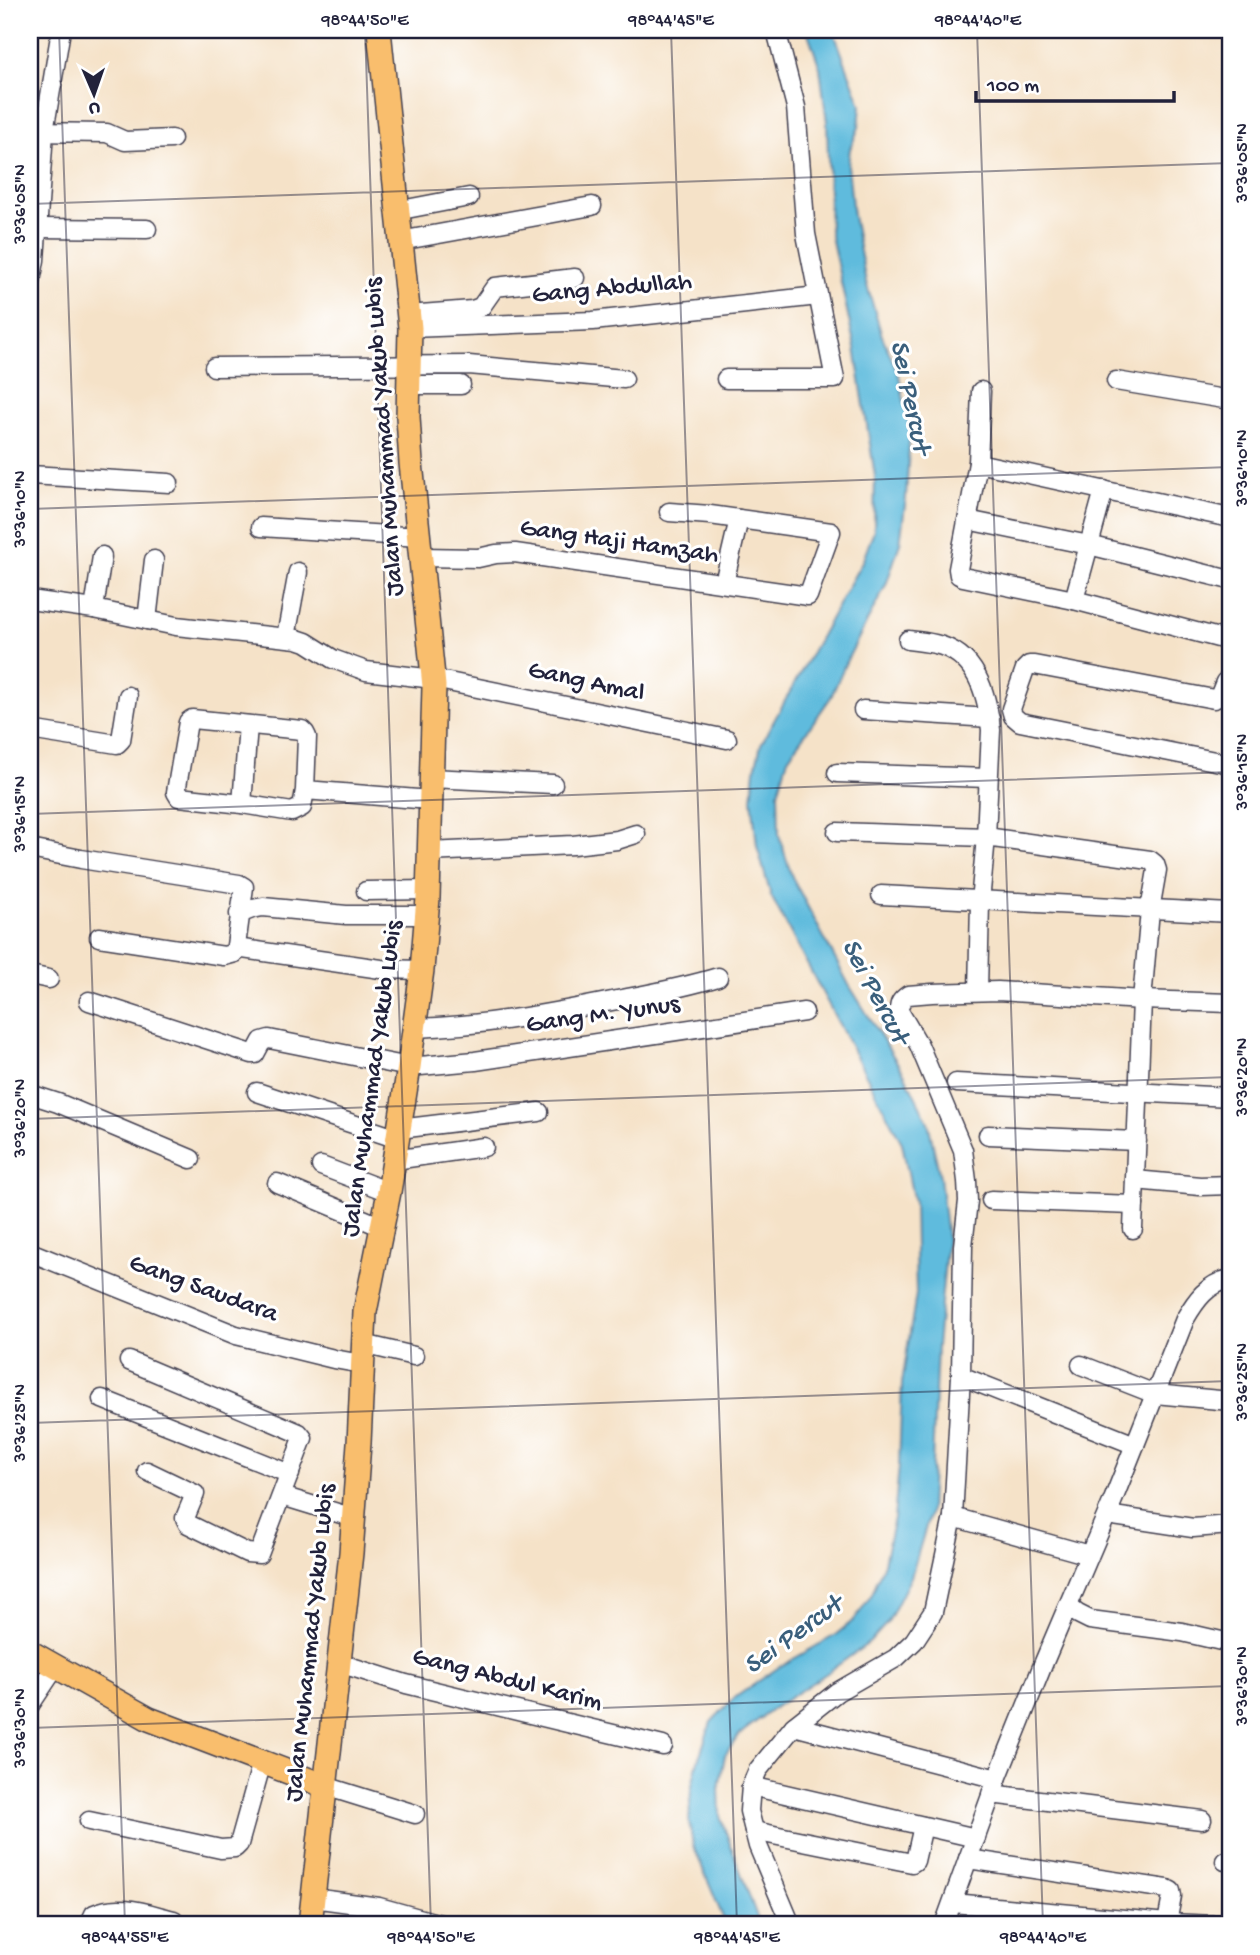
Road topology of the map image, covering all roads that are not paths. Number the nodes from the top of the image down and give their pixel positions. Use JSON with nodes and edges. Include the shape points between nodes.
{"nodes":[{"id":1,"x":61,"y":30,"type":"edge"},
{"id":2,"x":379,"y":30,"type":"edge"},
{"id":3,"x":776,"y":30,"type":"edge"},
{"id":4,"x":37,"y":132,"type":"edge"},
{"id":5,"x":172,"y":139,"type":"dead end"},
{"id":6,"x":469,"y":197,"type":"dead end"},
{"id":7,"x":592,"y":206,"type":"dead end"},
{"id":8,"x":396,"y":211,"type":"junction"},
{"id":9,"x":35,"y":221,"type":"edge"},
{"id":10,"x":147,"y":229,"type":"dead end"},
{"id":11,"x":400,"y":241,"type":"junction"},
{"id":12,"x":575,"y":278,"type":"dead end"},
{"id":13,"x":30,"y":287,"type":"edge"},
{"id":14,"x":818,"y":296,"type":"junction"},
{"id":15,"x":409,"y":322,"type":"junction"},
{"id":16,"x":214,"y":366,"type":"dead end"},
{"id":17,"x":410,"y":375,"type":"junction"},
{"id":18,"x":624,"y":379,"type":"dead end"},
{"id":19,"x":726,"y":379,"type":"dead end"},
{"id":20,"x":1116,"y":381,"type":"dead end"},
{"id":21,"x":461,"y":385,"type":"dead end"},
{"id":22,"x":981,"y":391,"type":"dead end"},
{"id":23,"x":1230,"y":400,"type":"edge"},
{"id":24,"x":978,"y":463,"type":"junction"},
{"id":25,"x":30,"y":475,"type":"edge"},
{"id":26,"x":169,"y":483,"type":"dead end"},
{"id":27,"x":1104,"y":490,"type":"junction"},
{"id":28,"x":669,"y":512,"type":"dead end"},
{"id":29,"x":1230,"y":518,"type":"edge"},
{"id":30,"x":738,"y":519,"type":"junction"},
{"id":31,"x":967,"y":520,"type":"junction"},
{"id":32,"x":261,"y":527,"type":"dead end"},
{"id":33,"x":1089,"y":545,"type":"junction"},
{"id":34,"x":421,"y":547,"type":"junction"},
{"id":35,"x":102,"y":556,"type":"dead end"},
{"id":36,"x":154,"y":560,"type":"dead end"},
{"id":37,"x":298,"y":572,"type":"dead end"},
{"id":38,"x":1230,"y":580,"type":"edge"},
{"id":39,"x":724,"y":583,"type":"junction"},
{"id":40,"x":30,"y":600,"type":"edge"},
{"id":41,"x":1074,"y":600,"type":"junction"},
{"id":42,"x":94,"y":609,"type":"junction"},
{"id":43,"x":146,"y":620,"type":"junction"},
{"id":44,"x":286,"y":637,"type":"junction"},
{"id":45,"x":908,"y":640,"type":"dead end"},
{"id":46,"x":1230,"y":641,"type":"edge"},
{"id":47,"x":434,"y":679,"type":"junction"},
{"id":48,"x":1230,"y":679,"type":"edge"},
{"id":49,"x":128,"y":696,"type":"dead end"},
{"id":50,"x":863,"y":710,"type":"dead end"},
{"id":51,"x":990,"y":718,"type":"junction"},
{"id":52,"x":248,"y":725,"type":"junction"},
{"id":53,"x":30,"y":730,"type":"edge"},
{"id":54,"x":727,"y":739,"type":"dead end"},
{"id":55,"x":1230,"y":764,"type":"edge"},
{"id":56,"x":837,"y":773,"type":"dead end"},
{"id":57,"x":988,"y":778,"type":"junction"},
{"id":58,"x":552,"y":784,"type":"dead end"},
{"id":59,"x":430,"y":789,"type":"junction"},
{"id":60,"x":305,"y":790,"type":"junction"},
{"id":61,"x":242,"y":804,"type":"junction"},
{"id":62,"x":837,"y":832,"type":"dead end"},
{"id":63,"x":636,"y":834,"type":"dead end"},
{"id":64,"x":986,"y":837,"type":"junction"},
{"id":65,"x":30,"y":849,"type":"edge"},
{"id":66,"x":429,"y":852,"type":"junction"},
{"id":67,"x":428,"y":890,"type":"junction"},
{"id":68,"x":366,"y":891,"type":"dead end"},
{"id":69,"x":881,"y":895,"type":"dead end"},
{"id":70,"x":980,"y":902,"type":"junction"},
{"id":71,"x":1150,"y":910,"type":"junction"},
{"id":72,"x":1230,"y":913,"type":"edge"},
{"id":73,"x":239,"y":914,"type":"junction"},
{"id":74,"x":426,"y":915,"type":"junction"},
{"id":75,"x":99,"y":937,"type":"dead end"},
{"id":76,"x":236,"y":948,"type":"junction"},
{"id":77,"x":422,"y":970,"type":"junction"},
{"id":78,"x":30,"y":975,"type":"edge"},
{"id":79,"x":718,"y":977,"type":"dead end"},
{"id":80,"x":49,"y":979,"type":"dead end"},
{"id":81,"x":978,"y":991,"type":"junction"},
{"id":82,"x":1142,"y":1000,"type":"junction"},
{"id":83,"x":89,"y":1001,"type":"dead end"},
{"id":84,"x":1230,"y":1003,"type":"edge"},
{"id":85,"x":804,"y":1012,"type":"dead end"},
{"id":86,"x":415,"y":1028,"type":"junction"},
{"id":87,"x":410,"y":1067,"type":"junction"},
{"id":88,"x":956,"y":1083,"type":"dead end"},
{"id":89,"x":1139,"y":1091,"type":"junction"},
{"id":90,"x":257,"y":1092,"type":"dead end"},
{"id":91,"x":30,"y":1094,"type":"edge"},
{"id":92,"x":1230,"y":1097,"type":"edge"},
{"id":93,"x":539,"y":1112,"type":"dead end"},
{"id":94,"x":988,"y":1135,"type":"dead end"},
{"id":95,"x":1137,"y":1141,"type":"junction"},
{"id":96,"x":397,"y":1143,"type":"junction"},
{"id":97,"x":484,"y":1147,"type":"dead end"},
{"id":98,"x":191,"y":1159,"type":"dead end"},
{"id":99,"x":321,"y":1166,"type":"dead end"},
{"id":100,"x":1135,"y":1180,"type":"junction"},
{"id":101,"x":277,"y":1183,"type":"dead end"},
{"id":102,"x":1230,"y":1185,"type":"edge"},
{"id":103,"x":389,"y":1192,"type":"junction"},
{"id":104,"x":991,"y":1200,"type":"dead end"},
{"id":105,"x":1134,"y":1205,"type":"junction"},
{"id":106,"x":382,"y":1227,"type":"junction"},
{"id":107,"x":1132,"y":1229,"type":"dead end"},
{"id":108,"x":30,"y":1252,"type":"edge"},
{"id":109,"x":1230,"y":1279,"type":"edge"},
{"id":110,"x":363,"y":1354,"type":"junction"},
{"id":111,"x":414,"y":1356,"type":"dead end"},
{"id":112,"x":129,"y":1361,"type":"dead end"},
{"id":113,"x":1081,"y":1365,"type":"dead end"},
{"id":114,"x":961,"y":1376,"type":"junction"},
{"id":115,"x":1155,"y":1394,"type":"junction"},
{"id":116,"x":102,"y":1399,"type":"dead end"},
{"id":117,"x":1230,"y":1401,"type":"edge"},
{"id":118,"x":1135,"y":1445,"type":"junction"},
{"id":119,"x":147,"y":1471,"type":"dead end"},
{"id":120,"x":290,"y":1474,"type":"junction"},
{"id":121,"x":282,"y":1496,"type":"junction"},
{"id":122,"x":1107,"y":1515,"type":"junction"},
{"id":123,"x":953,"y":1517,"type":"junction"},
{"id":124,"x":354,"y":1518,"type":"junction"},
{"id":125,"x":1230,"y":1524,"type":"edge"},
{"id":126,"x":1089,"y":1555,"type":"junction"},
{"id":127,"x":1069,"y":1607,"type":"junction"},
{"id":128,"x":1230,"y":1643,"type":"edge"},
{"id":129,"x":30,"y":1652,"type":"edge"},
{"id":130,"x":339,"y":1663,"type":"junction"},
{"id":131,"x":56,"y":1666,"type":"junction"},
{"id":132,"x":30,"y":1705,"type":"edge"},
{"id":133,"x":794,"y":1726,"type":"junction"},
{"id":134,"x":663,"y":1746,"type":"dead end"},
{"id":135,"x":262,"y":1762,"type":"junction"},
{"id":136,"x":325,"y":1786,"type":"junction"},
{"id":137,"x":751,"y":1786,"type":"junction"},
{"id":138,"x":994,"y":1787,"type":"junction"},
{"id":139,"x":415,"y":1814,"type":"dead end"},
{"id":140,"x":1202,"y":1820,"type":"dead end"},
{"id":141,"x":89,"y":1821,"type":"dead end"},
{"id":142,"x":923,"y":1826,"type":"junction"},
{"id":143,"x":754,"y":1831,"type":"junction"},
{"id":144,"x":976,"y":1838,"type":"junction"},
{"id":145,"x":968,"y":1859,"type":"junction"},
{"id":146,"x":313,"y":1898,"type":"junction"},
{"id":147,"x":953,"y":1903,"type":"junction"},
{"id":148,"x":174,"y":1920,"type":"dead end"},
{"id":149,"x":410,"y":1920,"type":"edge"},
{"id":150,"x":1167,"y":1923,"type":"junction"},
{"id":151,"x":89,"y":1925,"type":"edge"},
{"id":152,"x":310,"y":1925,"type":"edge"},
{"id":153,"x":444,"y":1925,"type":"edge"},
{"id":154,"x":791,"y":1925,"type":"edge"},
{"id":155,"x":944,"y":1925,"type":"edge"},
{"id":156,"x":1216,"y":1925,"type":"edge"}],
"edges":[{"from":1,"to":4,"type":"street"},
{"from":2,"to":8,"type":"main road","name":"Jalan Muhammad Yakub Lubis"},
{"from":3,"to":14,"type":"street","via":[[796,107],[806,234]]},
{"from":4,"to":5,"type":"street","via":[[107,133],[125,141]]},
{"from":4,"to":9,"type":"street"},
{"from":6,"to":8,"type":"street"},
{"from":7,"to":11,"type":"street"},
{"from":8,"to":11,"type":"main road","name":"Jalan Muhammad Yakub Lubis"},
{"from":9,"to":10,"type":"street"},
{"from":9,"to":13,"type":"street"},
{"from":11,"to":15,"type":"main road","name":"Jalan Muhammad Yakub Lubis"},
{"from":12,"to":15,"type":"street","via":[[495,287],[481,307]]},
{"from":14,"to":15,"type":"street","name":"Gang Abdullah","via":[[593,321]]},
{"from":14,"to":19,"type":"street","via":[[835,379]]},
{"from":15,"to":17,"type":"main road","name":"Jalan Muhammad Yakub Lubis"},
{"from":16,"to":17,"type":"street"},
{"from":17,"to":18,"type":"street","via":[[469,365]]},
{"from":17,"to":21,"type":"street"},
{"from":17,"to":34,"type":"main road","name":"Jalan Muhammad Yakub Lubis","via":[[408,417]]},
{"from":20,"to":23,"type":"street"},
{"from":22,"to":24,"type":"street"},
{"from":24,"to":27,"type":"street"},
{"from":24,"to":31,"type":"street"},
{"from":25,"to":26,"type":"street"},
{"from":27,"to":29,"type":"street"},
{"from":27,"to":33,"type":"street"},
{"from":28,"to":30,"type":"street"},
{"from":30,"to":39,"type":"street"},
{"from":30,"to":39,"type":"street","name":"Gang Haji Hamzah","via":[[831,532],[808,596]]},
{"from":31,"to":33,"type":"street"},
{"from":31,"to":41,"type":"street","via":[[959,575]]},
{"from":32,"to":34,"type":"street","name":"Gang Haji Hamzah"},
{"from":33,"to":38,"type":"street"},
{"from":33,"to":41,"type":"street"},
{"from":34,"to":39,"type":"street","name":"Gang Haji Hamzah","via":[[478,558],[515,553]]},
{"from":34,"to":47,"type":"main road","name":"Jalan Muhammad Yakub Lubis"},
{"from":35,"to":42,"type":"street"},
{"from":36,"to":43,"type":"street"},
{"from":37,"to":44,"type":"street"},
{"from":40,"to":42,"type":"street","name":"Gang Amal"},
{"from":41,"to":46,"type":"street"},
{"from":42,"to":43,"type":"street","name":"Gang Amal"},
{"from":43,"to":44,"type":"street","name":"Gang Amal"},
{"from":44,"to":47,"type":"street","name":"Gang Amal","via":[[366,671]]},
{"from":45,"to":51,"type":"street","via":[[937,644],[960,654],[979,678]]},
{"from":47,"to":54,"type":"street","name":"Gang Amal"},
{"from":47,"to":59,"type":"main road","name":"Jalan Muhammad Yakub Lubis"},
{"from":48,"to":55,"type":"street","via":[[1214,699],[1029,665],[1011,709],[1020,722]]},
{"from":49,"to":53,"type":"street","via":[[117,744]]},
{"from":50,"to":51,"type":"street"},
{"from":51,"to":57,"type":"street"},
{"from":52,"to":60,"type":"street","via":[[305,733]]},
{"from":52,"to":61,"type":"street"},
{"from":52,"to":61,"type":"street","via":[[188,722],[176,792],[182,798]]},
{"from":56,"to":57,"type":"street"},
{"from":57,"to":64,"type":"street"},
{"from":58,"to":59,"type":"street"},
{"from":59,"to":60,"type":"street"},
{"from":59,"to":66,"type":"main road","name":"Jalan Muhammad Yakub Lubis"},
{"from":60,"to":61,"type":"street","via":[[297,811]]},
{"from":62,"to":64,"type":"street"},
{"from":63,"to":66,"type":"street","via":[[573,845]]},
{"from":64,"to":70,"type":"street"},
{"from":64,"to":71,"type":"street","via":[[1150,860],[1157,870]]},
{"from":65,"to":73,"type":"street","via":[[239,884],[244,887]]},
{"from":66,"to":67,"type":"main road","name":"Jalan Muhammad Yakub Lubis"},
{"from":67,"to":68,"type":"street"},
{"from":67,"to":74,"type":"main road","name":"Jalan Muhammad Yakub Lubis"},
{"from":69,"to":70,"type":"street"},
{"from":70,"to":71,"type":"street"},
{"from":70,"to":81,"type":"street"},
{"from":71,"to":72,"type":"street"},
{"from":71,"to":82,"type":"street"},
{"from":73,"to":74,"type":"street","via":[[263,907],[346,915]]},
{"from":73,"to":76,"type":"street"},
{"from":74,"to":77,"type":"main road","name":"Jalan Muhammad Yakub Lubis"},
{"from":75,"to":76,"type":"street","via":[[224,956],[235,953]]},
{"from":76,"to":77,"type":"street","via":[[381,970]]},
{"from":77,"to":86,"type":"main road","name":"Jalan Muhammad Yakub Lubis"},
{"from":78,"to":80,"type":"street"},
{"from":79,"to":86,"type":"street","via":[[573,1010]]},
{"from":81,"to":82,"type":"street"},
{"from":81,"to":114,"type":"street","via":[[908,995],[899,1005],[963,1150],[968,1201]]},
{"from":82,"to":84,"type":"street"},
{"from":82,"to":89,"type":"street"},
{"from":83,"to":87,"type":"street","name":"Gang M. Yunus","via":[[249,1054],[255,1054],[262,1041],[269,1039]]},
{"from":85,"to":87,"type":"street","name":"Gang M. Yunus"},
{"from":86,"to":87,"type":"main road","name":"Jalan Muhammad Yakub Lubis"},
{"from":87,"to":96,"type":"main road","name":"Jalan Muhammad Yakub Lubis"},
{"from":88,"to":89,"type":"street"},
{"from":89,"to":92,"type":"street"},
{"from":89,"to":95,"type":"street"},
{"from":90,"to":96,"type":"street"},
{"from":91,"to":98,"type":"street"},
{"from":93,"to":96,"type":"street"},
{"from":94,"to":95,"type":"street"},
{"from":95,"to":100,"type":"street"},
{"from":96,"to":97,"type":"street"},
{"from":96,"to":103,"type":"main road","name":"Jalan Muhammad Yakub Lubis"},
{"from":99,"to":103,"type":"street"},
{"from":100,"to":102,"type":"street"},
{"from":100,"to":105,"type":"street"},
{"from":101,"to":106,"type":"street"},
{"from":103,"to":106,"type":"main road","name":"Jalan Muhammad Yakub Lubis"},
{"from":104,"to":105,"type":"street"},
{"from":105,"to":107,"type":"street"},
{"from":106,"to":110,"type":"main road","name":"Jalan Muhammad Yakub Lubis","via":[[365,1312]]},
{"from":108,"to":110,"type":"street","name":"Gang Saudara","via":[[236,1335],[334,1359]]},
{"from":109,"to":115,"type":"street","via":[[1206,1289],[1195,1302]]},
{"from":110,"to":111,"type":"street","name":"Gang Saudara"},
{"from":110,"to":124,"type":"main road","name":"Jalan Muhammad Yakub Lubis"},
{"from":112,"to":120,"type":"street","via":[[299,1433],[303,1438]]},
{"from":113,"to":115,"type":"street"},
{"from":114,"to":118,"type":"street"},
{"from":114,"to":123,"type":"street"},
{"from":115,"to":117,"type":"street"},
{"from":115,"to":118,"type":"street"},
{"from":116,"to":120,"type":"street"},
{"from":118,"to":122,"type":"street"},
{"from":119,"to":121,"type":"street","via":[[195,1494],[185,1518],[188,1524],[255,1555],[261,1552]]},
{"from":120,"to":121,"type":"street"},
{"from":121,"to":124,"type":"street"},
{"from":122,"to":125,"type":"street","via":[[1193,1528]]},
{"from":122,"to":126,"type":"street"},
{"from":123,"to":126,"type":"street"},
{"from":123,"to":133,"type":"street","via":[[933,1612],[914,1641]]},
{"from":124,"to":130,"type":"main road","name":"Jalan Muhammad Yakub Lubis"},
{"from":126,"to":127,"type":"street"},
{"from":127,"to":128,"type":"street","via":[[1090,1620]]},
{"from":127,"to":138,"type":"street"},
{"from":129,"to":131,"type":"main road"},
{"from":130,"to":134,"type":"street","name":"Gang Abdul Karim","via":[[406,1684]]},
{"from":130,"to":136,"type":"main road","name":"Jalan Muhammad Yakub Lubis"},
{"from":131,"to":132,"type":"street"},
{"from":131,"to":135,"type":"main road","via":[[149,1719]]},
{"from":133,"to":137,"type":"street","via":[[758,1770]]},
{"from":133,"to":138,"type":"street"},
{"from":135,"to":136,"type":"main road"},
{"from":135,"to":141,"type":"street","via":[[235,1848],[221,1849]]},
{"from":136,"to":139,"type":"street"},
{"from":136,"to":146,"type":"main road","name":"Jalan Muhammad Yakub Lubis"},
{"from":137,"to":142,"type":"street"},
{"from":137,"to":143,"type":"street","via":[[749,1811]]},
{"from":138,"to":140,"type":"street"},
{"from":138,"to":144,"type":"street"},
{"from":142,"to":143,"type":"street","via":[[912,1863]]},
{"from":142,"to":144,"type":"street"},
{"from":143,"to":154,"type":"street"},
{"from":144,"to":145,"type":"street"},
{"from":145,"to":147,"type":"street"},
{"from":145,"to":150,"type":"street","via":[[1167,1889],[1172,1896]]},
{"from":146,"to":149,"type":"street","via":[[379,1907]]},
{"from":146,"to":152,"type":"main road","name":"Jalan Muhammad Yakub Lubis"},
{"from":147,"to":150,"type":"street"},
{"from":147,"to":155,"type":"street"},
{"from":148,"to":151,"type":"street","via":[[110,1909],[94,1914]]},
{"from":149,"to":153,"type":"street"},
{"from":150,"to":156,"type":"street"}]}
